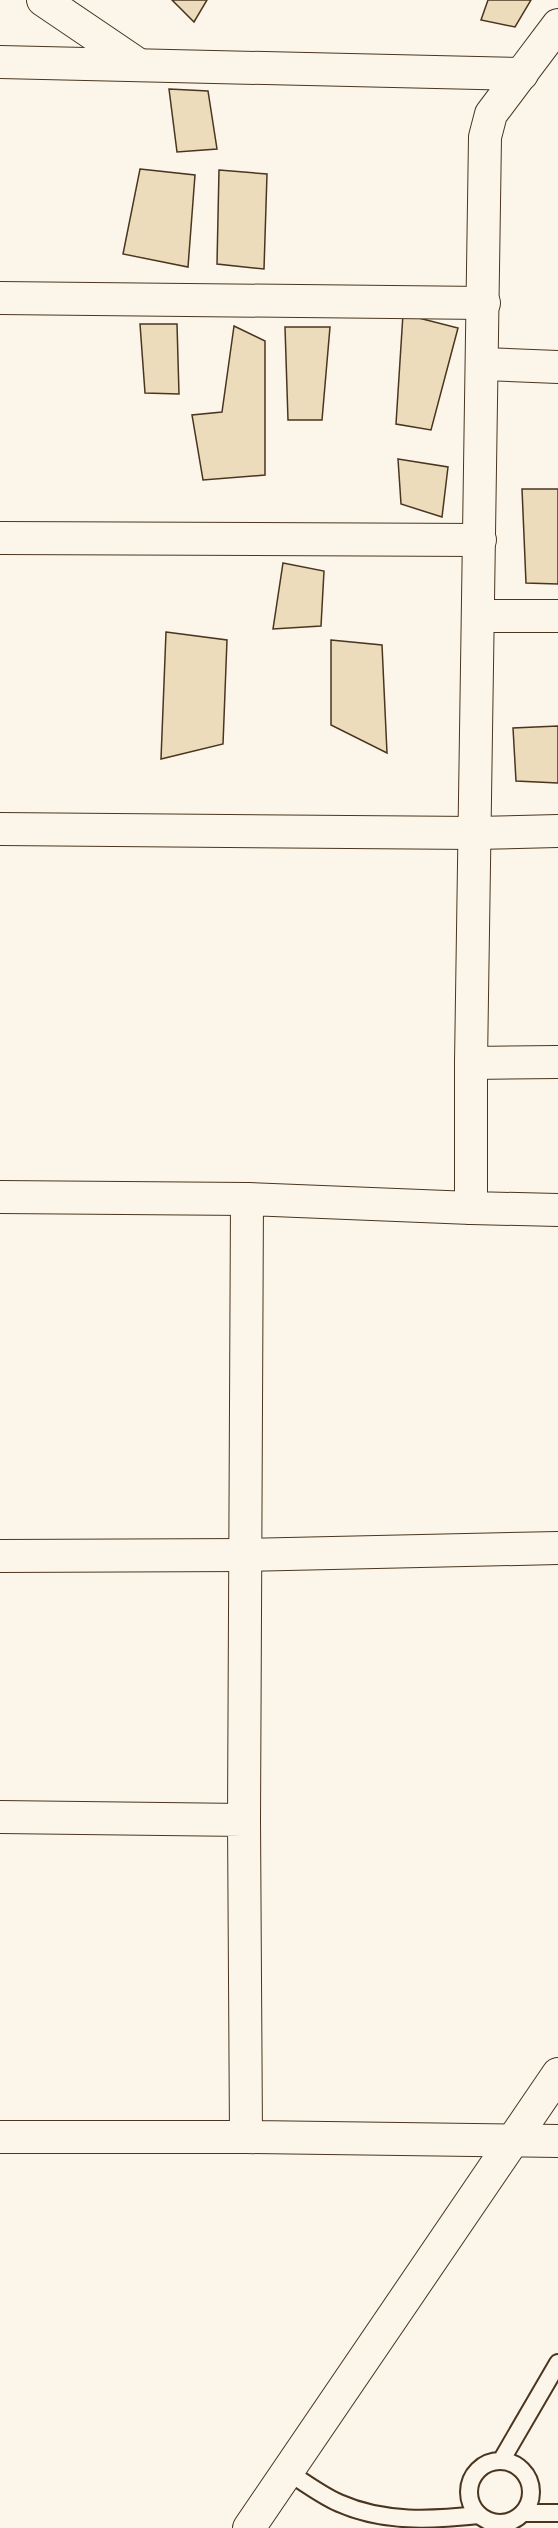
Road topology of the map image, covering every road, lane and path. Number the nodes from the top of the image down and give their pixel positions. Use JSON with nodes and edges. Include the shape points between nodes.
{"nodes":[{"id":1,"x":44,"y":0,"type":"edge"},
{"id":2,"x":558,"y":25,"type":"edge"},
{"id":3,"x":0,"y":62,"type":"edge"},
{"id":4,"x":139,"y":65,"type":"junction"},
{"id":5,"x":522,"y":74,"type":"junction"},
{"id":6,"x":0,"y":298,"type":"edge"},
{"id":7,"x":484,"y":303,"type":"junction"},
{"id":8,"x":483,"y":364,"type":"junction"},
{"id":9,"x":558,"y":367,"type":"edge"},
{"id":10,"x":0,"y":538,"type":"edge"},
{"id":11,"x":480,"y":540,"type":"junction"},
{"id":12,"x":478,"y":616,"type":"junction"},
{"id":13,"x":558,"y":616,"type":"edge"},
{"id":14,"x":0,"y":829,"type":"edge"},
{"id":15,"x":558,"y":831,"type":"edge"},
{"id":16,"x":475,"y":833,"type":"junction"},
{"id":17,"x":558,"y":1062,"type":"edge"},
{"id":18,"x":471,"y":1063,"type":"junction"},
{"id":19,"x":0,"y":1197,"type":"edge"},
{"id":20,"x":247,"y":1199,"type":"junction"},
{"id":21,"x":471,"y":1208,"type":"junction"},
{"id":22,"x":558,"y":1210,"type":"edge"},
{"id":23,"x":558,"y":1548,"type":"edge"},
{"id":24,"x":246,"y":1555,"type":"junction"},
{"id":25,"x":0,"y":1557,"type":"edge"},
{"id":26,"x":0,"y":1816,"type":"edge"},
{"id":27,"x":244,"y":1820,"type":"junction"},
{"id":28,"x":558,"y":2074,"type":"edge"},
{"id":29,"x":0,"y":2137,"type":"edge"},
{"id":30,"x":246,"y":2137,"type":"junction"},
{"id":31,"x":512,"y":2140,"type":"junction"},
{"id":32,"x":558,"y":2141,"type":"edge"},
{"id":33,"x":558,"y":2363,"type":"edge"},
{"id":34,"x":501,"y":2461,"type":"junction"},
{"id":35,"x":288,"y":2472,"type":"junction"},
{"id":36,"x":524,"y":2512,"type":"junction"},
{"id":37,"x":558,"y":2513,"type":"edge"},
{"id":38,"x":479,"y":2515,"type":"junction"},
{"id":39,"x":249,"y":2528,"type":"edge"}],
"edges":[{"from":1,"to":4,"type":"street"},
{"from":2,"to":5,"type":"street"},
{"from":3,"to":4,"type":"street"},
{"from":4,"to":5,"type":"street"},
{"from":5,"to":7,"type":"street","via":[[491,114],[485,137]]},
{"from":6,"to":7,"type":"street"},
{"from":7,"to":8,"type":"street"},
{"from":8,"to":9,"type":"street"},
{"from":8,"to":11,"type":"street"},
{"from":10,"to":11,"type":"street"},
{"from":11,"to":12,"type":"street"},
{"from":12,"to":13,"type":"street"},
{"from":12,"to":16,"type":"street"},
{"from":14,"to":16,"type":"street"},
{"from":15,"to":16,"type":"street"},
{"from":16,"to":18,"type":"street"},
{"from":17,"to":18,"type":"street"},
{"from":18,"to":21,"type":"street"},
{"from":19,"to":20,"type":"street"},
{"from":20,"to":21,"type":"street"},
{"from":20,"to":24,"type":"street"},
{"from":21,"to":22,"type":"street"},
{"from":23,"to":24,"type":"street"},
{"from":24,"to":25,"type":"street"},
{"from":24,"to":27,"type":"street"},
{"from":26,"to":27,"type":"street"},
{"from":27,"to":30,"type":"street"},
{"from":28,"to":31,"type":"street"},
{"from":29,"to":30,"type":"street"},
{"from":30,"to":31,"type":"street"},
{"from":31,"to":32,"type":"street"},
{"from":31,"to":35,"type":"street"},
{"from":33,"to":34,"type":"lane"},
{"from":34,"to":36,"type":"lane","via":[[516,2466],[530,2482],[529,2503]]},
{"from":34,"to":38,"type":"lane","via":[[486,2464],[473,2478],[470,2497]]},
{"from":35,"to":38,"type":"lane","via":[[338,2503],[379,2516],[422,2520]]},
{"from":35,"to":39,"type":"street"},
{"from":36,"to":37,"type":"lane"},
{"from":36,"to":38,"type":"lane","via":[[505,2523]]}]}
